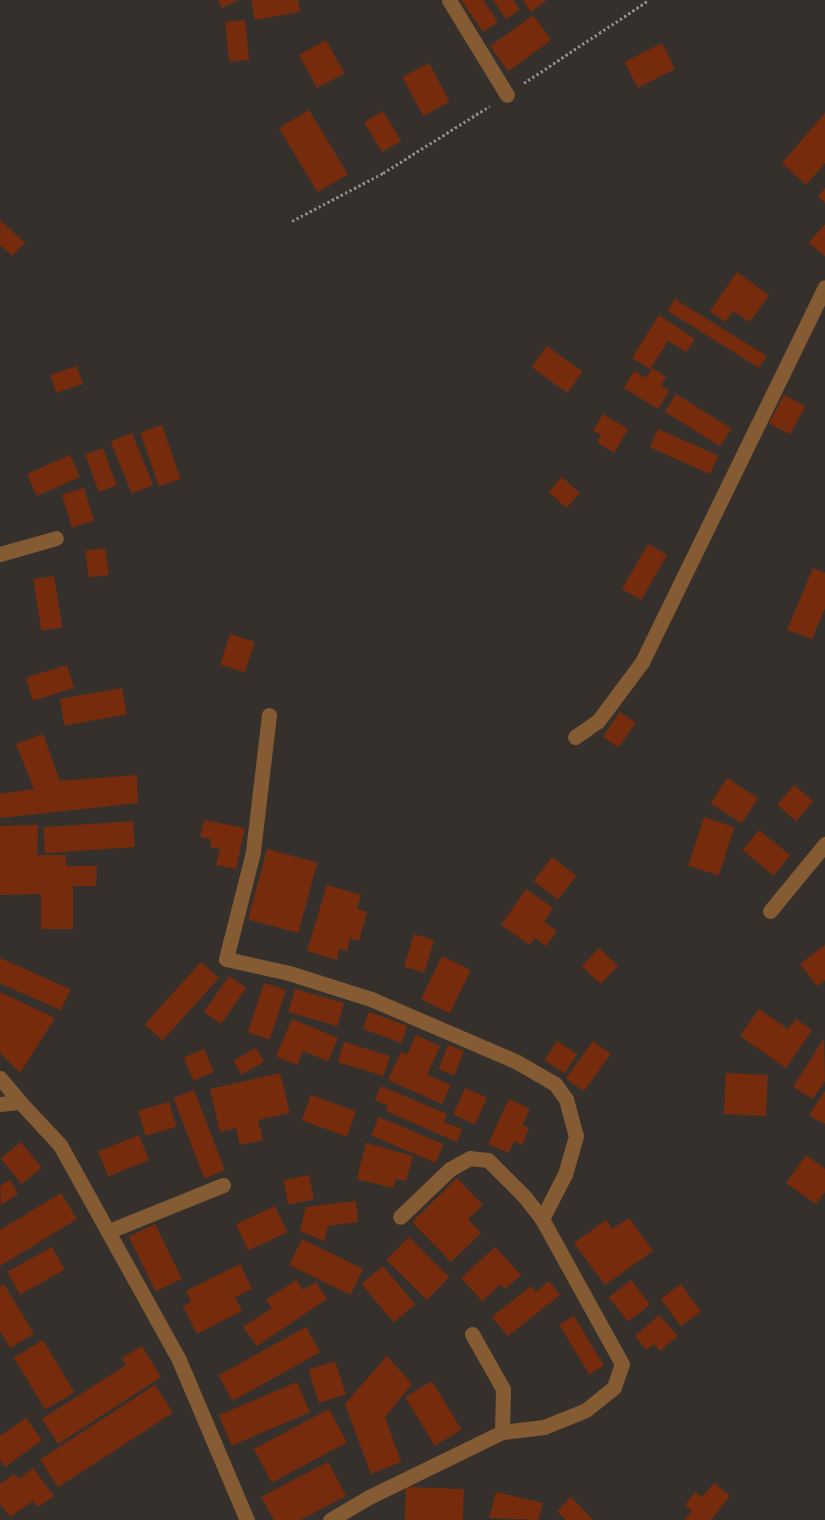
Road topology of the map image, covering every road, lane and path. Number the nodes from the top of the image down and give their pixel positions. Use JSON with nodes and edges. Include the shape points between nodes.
{"nodes":[{"id":1,"x":449,"y":0,"type":"edge"},
{"id":2,"x":649,"y":0,"type":"edge"},
{"id":3,"x":507,"y":95,"type":"junction"},
{"id":4,"x":292,"y":222,"type":"dead end"},
{"id":5,"x":825,"y":287,"type":"edge"},
{"id":6,"x":56,"y":538,"type":"dead end"},
{"id":7,"x":0,"y":554,"type":"edge"},
{"id":8,"x":269,"y":715,"type":"dead end"},
{"id":9,"x":575,"y":737,"type":"dead end"},
{"id":10,"x":825,"y":844,"type":"edge"},
{"id":11,"x":770,"y":911,"type":"dead end"},
{"id":12,"x":0,"y":1078,"type":"edge"},
{"id":13,"x":20,"y":1102,"type":"junction"},
{"id":14,"x":0,"y":1104,"type":"edge"},
{"id":15,"x":222,"y":1185,"type":"dead end"},
{"id":16,"x":400,"y":1216,"type":"dead end"},
{"id":17,"x":542,"y":1219,"type":"junction"},
{"id":18,"x":109,"y":1231,"type":"junction"},
{"id":19,"x":472,"y":1334,"type":"dead end"},
{"id":20,"x":502,"y":1432,"type":"junction"},
{"id":21,"x":247,"y":1520,"type":"edge"},
{"id":22,"x":330,"y":1520,"type":"edge"}],
"edges":[{"from":1,"to":3,"type":"street"},
{"from":2,"to":3,"type":"path"},
{"from":3,"to":4,"type":"path","via":[[383,173]]},
{"from":5,"to":9,"type":"street","via":[[642,662],[598,721]]},
{"from":6,"to":7,"type":"street"},
{"from":8,"to":17,"type":"street","via":[[253,852],[226,959],[289,973],[371,999],[517,1062],[555,1084],[566,1099],[576,1136],[565,1174]]},
{"from":10,"to":11,"type":"street"},
{"from":12,"to":13,"type":"street"},
{"from":13,"to":14,"type":"street"},
{"from":13,"to":18,"type":"street","via":[[60,1145]]},
{"from":15,"to":18,"type":"street"},
{"from":16,"to":17,"type":"street","via":[[450,1169],[470,1158],[488,1160]]},
{"from":17,"to":20,"type":"street","via":[[622,1364],[614,1387],[586,1410],[544,1427]]},
{"from":18,"to":21,"type":"street","via":[[179,1360]]},
{"from":19,"to":20,"type":"street","via":[[503,1389]]},
{"from":20,"to":22,"type":"street","via":[[369,1497]]}]}
